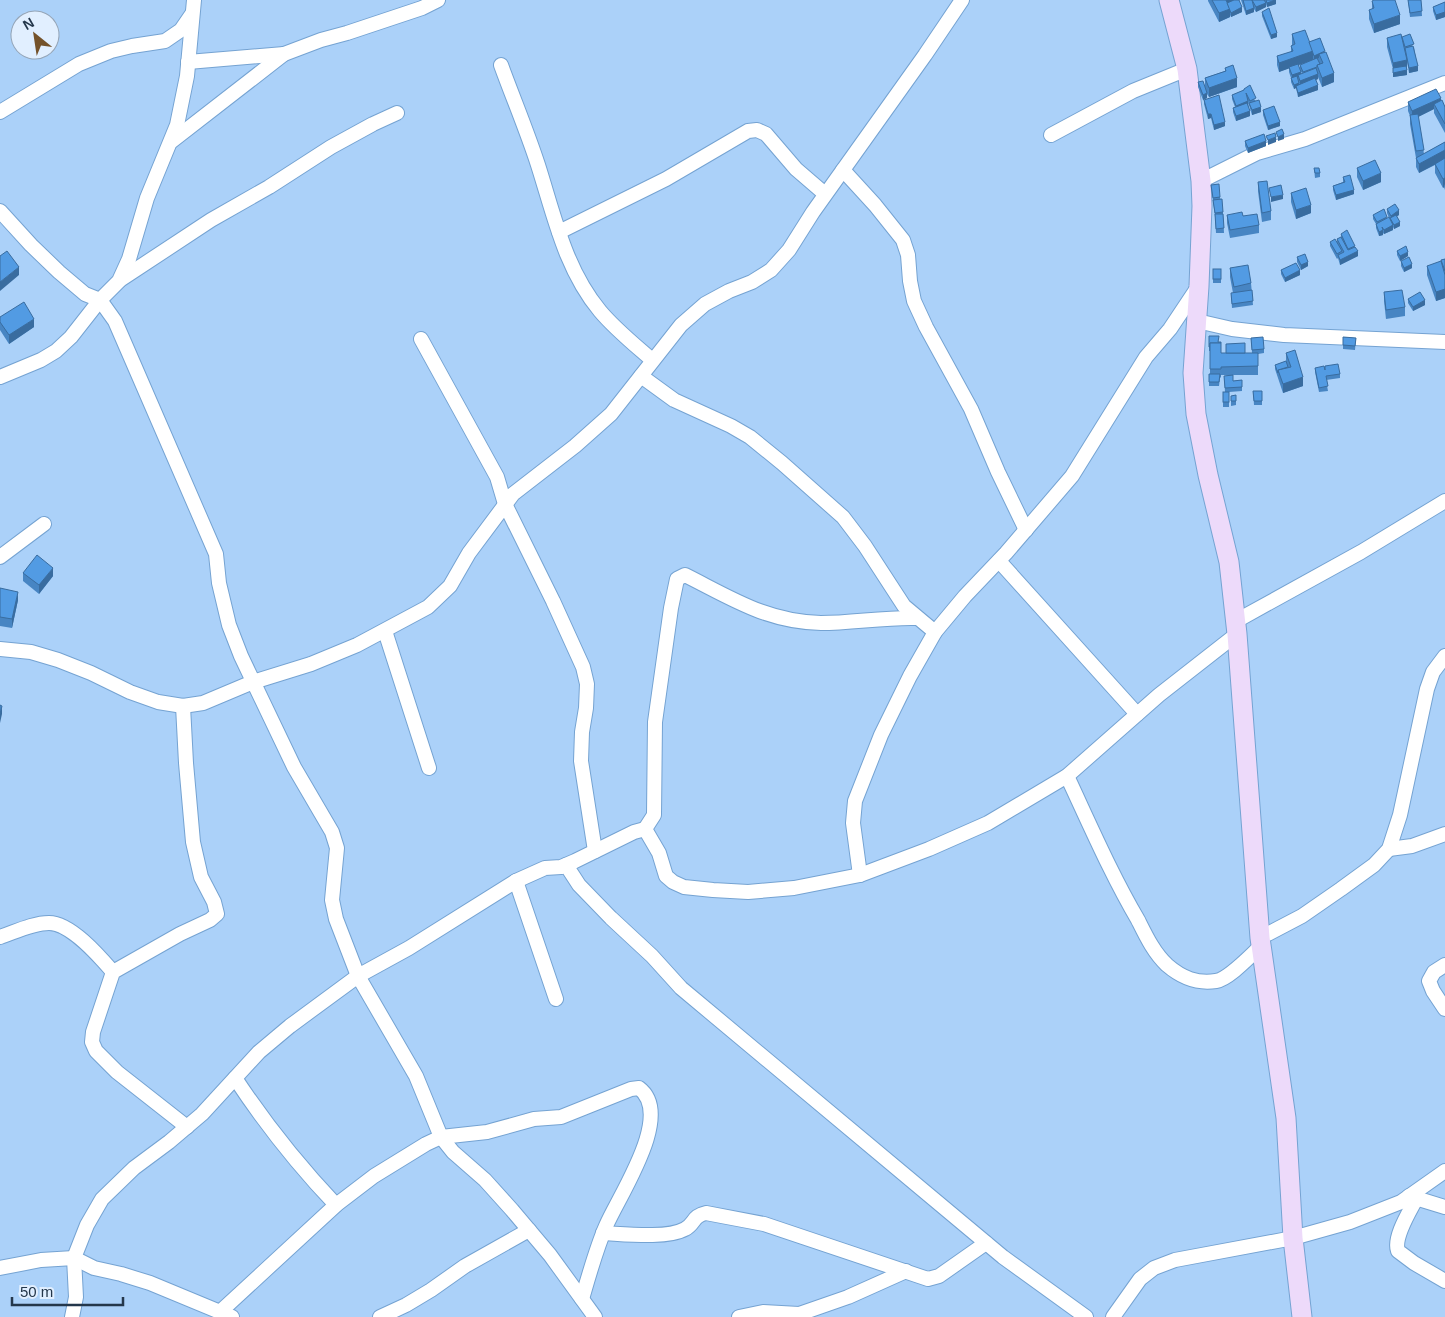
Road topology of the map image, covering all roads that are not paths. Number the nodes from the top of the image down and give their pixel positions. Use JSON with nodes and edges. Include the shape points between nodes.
{"nodes":[{"id":1,"x":438,"y":0,"type":"edge"},
{"id":2,"x":962,"y":0,"type":"edge"},
{"id":3,"x":1169,"y":0,"type":"edge"},
{"id":4,"x":193,"y":7,"type":"edge"},
{"id":5,"x":165,"y":41,"type":"junction"},
{"id":6,"x":284,"y":54,"type":"junction"},
{"id":7,"x":188,"y":59,"type":"junction"},
{"id":8,"x":501,"y":65,"type":"dead end"},
{"id":9,"x":1187,"y":69,"type":"junction"},
{"id":10,"x":1445,"y":83,"type":"edge"},
{"id":11,"x":0,"y":112,"type":"edge"},
{"id":12,"x":397,"y":113,"type":"dead end"},
{"id":13,"x":1051,"y":135,"type":"dead end"},
{"id":14,"x":171,"y":141,"type":"junction"},
{"id":15,"x":842,"y":170,"type":"junction"},
{"id":16,"x":1201,"y":181,"type":"junction"},
{"id":17,"x":825,"y":194,"type":"junction"},
{"id":18,"x":0,"y":211,"type":"edge"},
{"id":19,"x":558,"y":232,"type":"junction"},
{"id":20,"x":119,"y":281,"type":"junction"},
{"id":21,"x":1199,"y":286,"type":"junction"},
{"id":22,"x":100,"y":300,"type":"junction"},
{"id":23,"x":1197,"y":321,"type":"junction"},
{"id":24,"x":420,"y":339,"type":"dead end"},
{"id":25,"x":1445,"y":342,"type":"edge"},
{"id":26,"x":652,"y":360,"type":"junction"},
{"id":27,"x":641,"y":376,"type":"junction"},
{"id":28,"x":0,"y":377,"type":"edge"},
{"id":29,"x":1445,"y":501,"type":"edge"},
{"id":30,"x":505,"y":504,"type":"junction"},
{"id":31,"x":44,"y":524,"type":"dead end"},
{"id":32,"x":1026,"y":530,"type":"junction"},
{"id":33,"x":0,"y":557,"type":"edge"},
{"id":34,"x":998,"y":561,"type":"junction"},
{"id":35,"x":917,"y":618,"type":"junction"},
{"id":36,"x":1236,"y":628,"type":"junction"},
{"id":37,"x":385,"y":631,"type":"junction"},
{"id":38,"x":935,"y":632,"type":"junction"},
{"id":39,"x":0,"y":648,"type":"edge"},
{"id":40,"x":1215,"y":651,"type":"junction"},
{"id":41,"x":1445,"y":656,"type":"edge"},
{"id":42,"x":1239,"y":659,"type":"junction"},
{"id":43,"x":252,"y":682,"type":"junction"},
{"id":44,"x":183,"y":706,"type":"junction"},
{"id":45,"x":1136,"y":714,"type":"junction"},
{"id":46,"x":429,"y":768,"type":"dead end"},
{"id":47,"x":1067,"y":776,"type":"junction"},
{"id":48,"x":645,"y":829,"type":"junction"},
{"id":49,"x":1445,"y":834,"type":"edge"},
{"id":50,"x":1389,"y":849,"type":"junction"},
{"id":51,"x":595,"y":851,"type":"junction"},
{"id":52,"x":566,"y":864,"type":"junction"},
{"id":53,"x":860,"y":875,"type":"junction"},
{"id":54,"x":516,"y":882,"type":"junction"},
{"id":55,"x":0,"y":937,"type":"edge"},
{"id":56,"x":1260,"y":942,"type":"junction"},
{"id":57,"x":1445,"y":965,"type":"edge"},
{"id":58,"x":113,"y":972,"type":"junction"},
{"id":59,"x":358,"y":976,"type":"junction"},
{"id":60,"x":556,"y":999,"type":"dead end"},
{"id":61,"x":1445,"y":1010,"type":"edge"},
{"id":62,"x":235,"y":1078,"type":"junction"},
{"id":63,"x":187,"y":1127,"type":"junction"},
{"id":64,"x":441,"y":1137,"type":"junction"},
{"id":65,"x":1445,"y":1172,"type":"edge"},
{"id":66,"x":1413,"y":1198,"type":"junction"},
{"id":67,"x":336,"y":1205,"type":"junction"},
{"id":68,"x":1445,"y":1207,"type":"edge"},
{"id":69,"x":529,"y":1230,"type":"junction"},
{"id":70,"x":603,"y":1233,"type":"junction"},
{"id":71,"x":1293,"y":1238,"type":"junction"},
{"id":72,"x":986,"y":1244,"type":"junction"},
{"id":73,"x":74,"y":1258,"type":"junction"},
{"id":74,"x":0,"y":1268,"type":"edge"},
{"id":75,"x":906,"y":1271,"type":"junction"},
{"id":76,"x":1445,"y":1281,"type":"edge"},
{"id":77,"x":582,"y":1299,"type":"junction"},
{"id":78,"x":226,"y":1314,"type":"edge"},
{"id":79,"x":72,"y":1317,"type":"edge"},
{"id":80,"x":380,"y":1317,"type":"edge"},
{"id":81,"x":595,"y":1317,"type":"edge"},
{"id":82,"x":739,"y":1317,"type":"edge"},
{"id":83,"x":1086,"y":1317,"type":"edge"},
{"id":84,"x":1113,"y":1317,"type":"edge"},
{"id":85,"x":1302,"y":1317,"type":"edge"}],
"edges":[{"from":1,"to":6,"type":"street"},
{"from":2,"to":15,"type":"street"},
{"from":3,"to":9,"type":"street"},
{"from":4,"to":5,"type":"street","via":[[181,30]]},
{"from":4,"to":7,"type":"street"},
{"from":5,"to":7,"type":"street"},
{"from":5,"to":11,"type":"street","via":[[111,51],[79,64]]},
{"from":6,"to":7,"type":"street"},
{"from":6,"to":14,"type":"street"},
{"from":7,"to":14,"type":"street","via":[[177,125]]},
{"from":8,"to":19,"type":"street","via":[[538,164]]},
{"from":9,"to":13,"type":"street","via":[[1133,90]]},
{"from":9,"to":16,"type":"street"},
{"from":10,"to":16,"type":"street","via":[[1313,136],[1257,153]]},
{"from":12,"to":20,"type":"street","via":[[331,147]]},
{"from":14,"to":20,"type":"street"},
{"from":15,"to":17,"type":"street"},
{"from":15,"to":32,"type":"street","via":[[903,240],[914,301],[971,409]]},
{"from":16,"to":21,"type":"street"},
{"from":17,"to":19,"type":"street","via":[[796,169],[766,134],[758,130],[748,131],[666,179]]},
{"from":17,"to":26,"type":"street","via":[[789,250],[771,270],[705,304],[681,325]]},
{"from":18,"to":22,"type":"street","via":[[59,272],[85,294]]},
{"from":19,"to":26,"type":"street","via":[[565,253],[599,310]]},
{"from":20,"to":22,"type":"street"},
{"from":21,"to":23,"type":"street"},
{"from":21,"to":32,"type":"street","via":[[1146,357],[1072,476]]},
{"from":22,"to":28,"type":"street","via":[[56,351]]},
{"from":22,"to":43,"type":"street","via":[[118,327],[216,554],[218,583],[228,625]]},
{"from":23,"to":25,"type":"street","via":[[1284,335]]},
{"from":23,"to":36,"type":"street","via":[[1193,373],[1196,414],[1229,562]]},
{"from":24,"to":30,"type":"street","via":[[497,477]]},
{"from":26,"to":27,"type":"street"},
{"from":27,"to":30,"type":"street","via":[[611,414]]},
{"from":27,"to":35,"type":"street","via":[[674,400],[750,436],[782,463],[843,517],[904,606]]},
{"from":29,"to":36,"type":"street"},
{"from":30,"to":37,"type":"street","via":[[469,553],[450,586],[428,607]]},
{"from":30,"to":51,"type":"street","via":[[583,667],[587,684],[581,761]]},
{"from":31,"to":33,"type":"street"},
{"from":32,"to":34,"type":"street"},
{"from":34,"to":38,"type":"street"},
{"from":34,"to":45,"type":"street"},
{"from":35,"to":38,"type":"street"},
{"from":35,"to":48,"type":"street","via":[[819,623],[783,619],[755,611],[684,575],[680,576],[671,608],[655,722],[654,815]]},
{"from":36,"to":40,"type":"street"},
{"from":36,"to":42,"type":"street"},
{"from":37,"to":43,"type":"street","via":[[311,664]]},
{"from":37,"to":46,"type":"street"},
{"from":38,"to":53,"type":"street","via":[[881,735],[855,801],[853,823]]},
{"from":39,"to":44,"type":"street","via":[[58,660],[130,692],[158,702]]},
{"from":40,"to":42,"type":"street"},
{"from":40,"to":45,"type":"street"},
{"from":41,"to":50,"type":"street","via":[[1433,672],[1427,689],[1400,815]]},
{"from":42,"to":56,"type":"street"},
{"from":43,"to":44,"type":"street","via":[[203,703]]},
{"from":43,"to":59,"type":"street","via":[[294,767],[332,832],[337,848],[332,900]]},
{"from":44,"to":58,"type":"street","via":[[193,842],[201,877],[217,914]]},
{"from":45,"to":47,"type":"street"},
{"from":47,"to":53,"type":"street","via":[[988,823]]},
{"from":47,"to":56,"type":"street","via":[[1122,892],[1166,964],[1197,982],[1218,981],[1231,973]]},
{"from":48,"to":51,"type":"street"},
{"from":48,"to":53,"type":"street","via":[[659,853],[666,876],[684,886],[748,892],[794,888]]},
{"from":49,"to":50,"type":"street","via":[[1412,846]]},
{"from":50,"to":56,"type":"street","via":[[1374,865]]},
{"from":51,"to":52,"type":"street"},
{"from":52,"to":54,"type":"street","via":[[545,868]]},
{"from":52,"to":72,"type":"street","via":[[578,885],[681,988]]},
{"from":54,"to":59,"type":"street"},
{"from":54,"to":60,"type":"street"},
{"from":55,"to":58,"type":"street","via":[[49,923],[62,926],[98,953]]},
{"from":56,"to":71,"type":"street","via":[[1286,1118]]},
{"from":57,"to":61,"type":"street","via":[[1434,972],[1429,981]]},
{"from":58,"to":63,"type":"street","via":[[93,1032],[92,1042],[96,1051],[117,1072]]},
{"from":59,"to":62,"type":"street","via":[[290,1026]]},
{"from":59,"to":64,"type":"street","via":[[416,1076]]},
{"from":62,"to":63,"type":"street"},
{"from":62,"to":67,"type":"street","via":[[282,1145]]},
{"from":63,"to":73,"type":"street","via":[[134,1168],[102,1199]]},
{"from":64,"to":67,"type":"street","via":[[380,1172]]},
{"from":64,"to":69,"type":"street"},
{"from":64,"to":70,"type":"street","via":[[561,1117],[639,1088],[650,1107],[644,1149]]},
{"from":65,"to":66,"type":"street"},
{"from":66,"to":68,"type":"street"},
{"from":66,"to":71,"type":"street","via":[[1350,1222]]},
{"from":66,"to":76,"type":"street","via":[[1397,1243],[1398,1251]]},
{"from":67,"to":78,"type":"street"},
{"from":69,"to":77,"type":"street"},
{"from":69,"to":80,"type":"street","via":[[465,1266],[406,1305]]},
{"from":70,"to":75,"type":"street","via":[[646,1235],[675,1232],[686,1228],[698,1214],[706,1213],[764,1224]]},
{"from":70,"to":77,"type":"street"},
{"from":71,"to":84,"type":"street","via":[[1175,1260],[1154,1268],[1140,1279]]},
{"from":71,"to":85,"type":"street"},
{"from":72,"to":75,"type":"street","via":[[939,1276],[928,1278]]},
{"from":72,"to":83,"type":"street"},
{"from":73,"to":74,"type":"street"},
{"from":73,"to":78,"type":"street","via":[[94,1268],[150,1283]]},
{"from":73,"to":79,"type":"street","via":[[76,1297]]},
{"from":75,"to":82,"type":"street","via":[[800,1314],[763,1312]]},
{"from":77,"to":81,"type":"street"}]}
